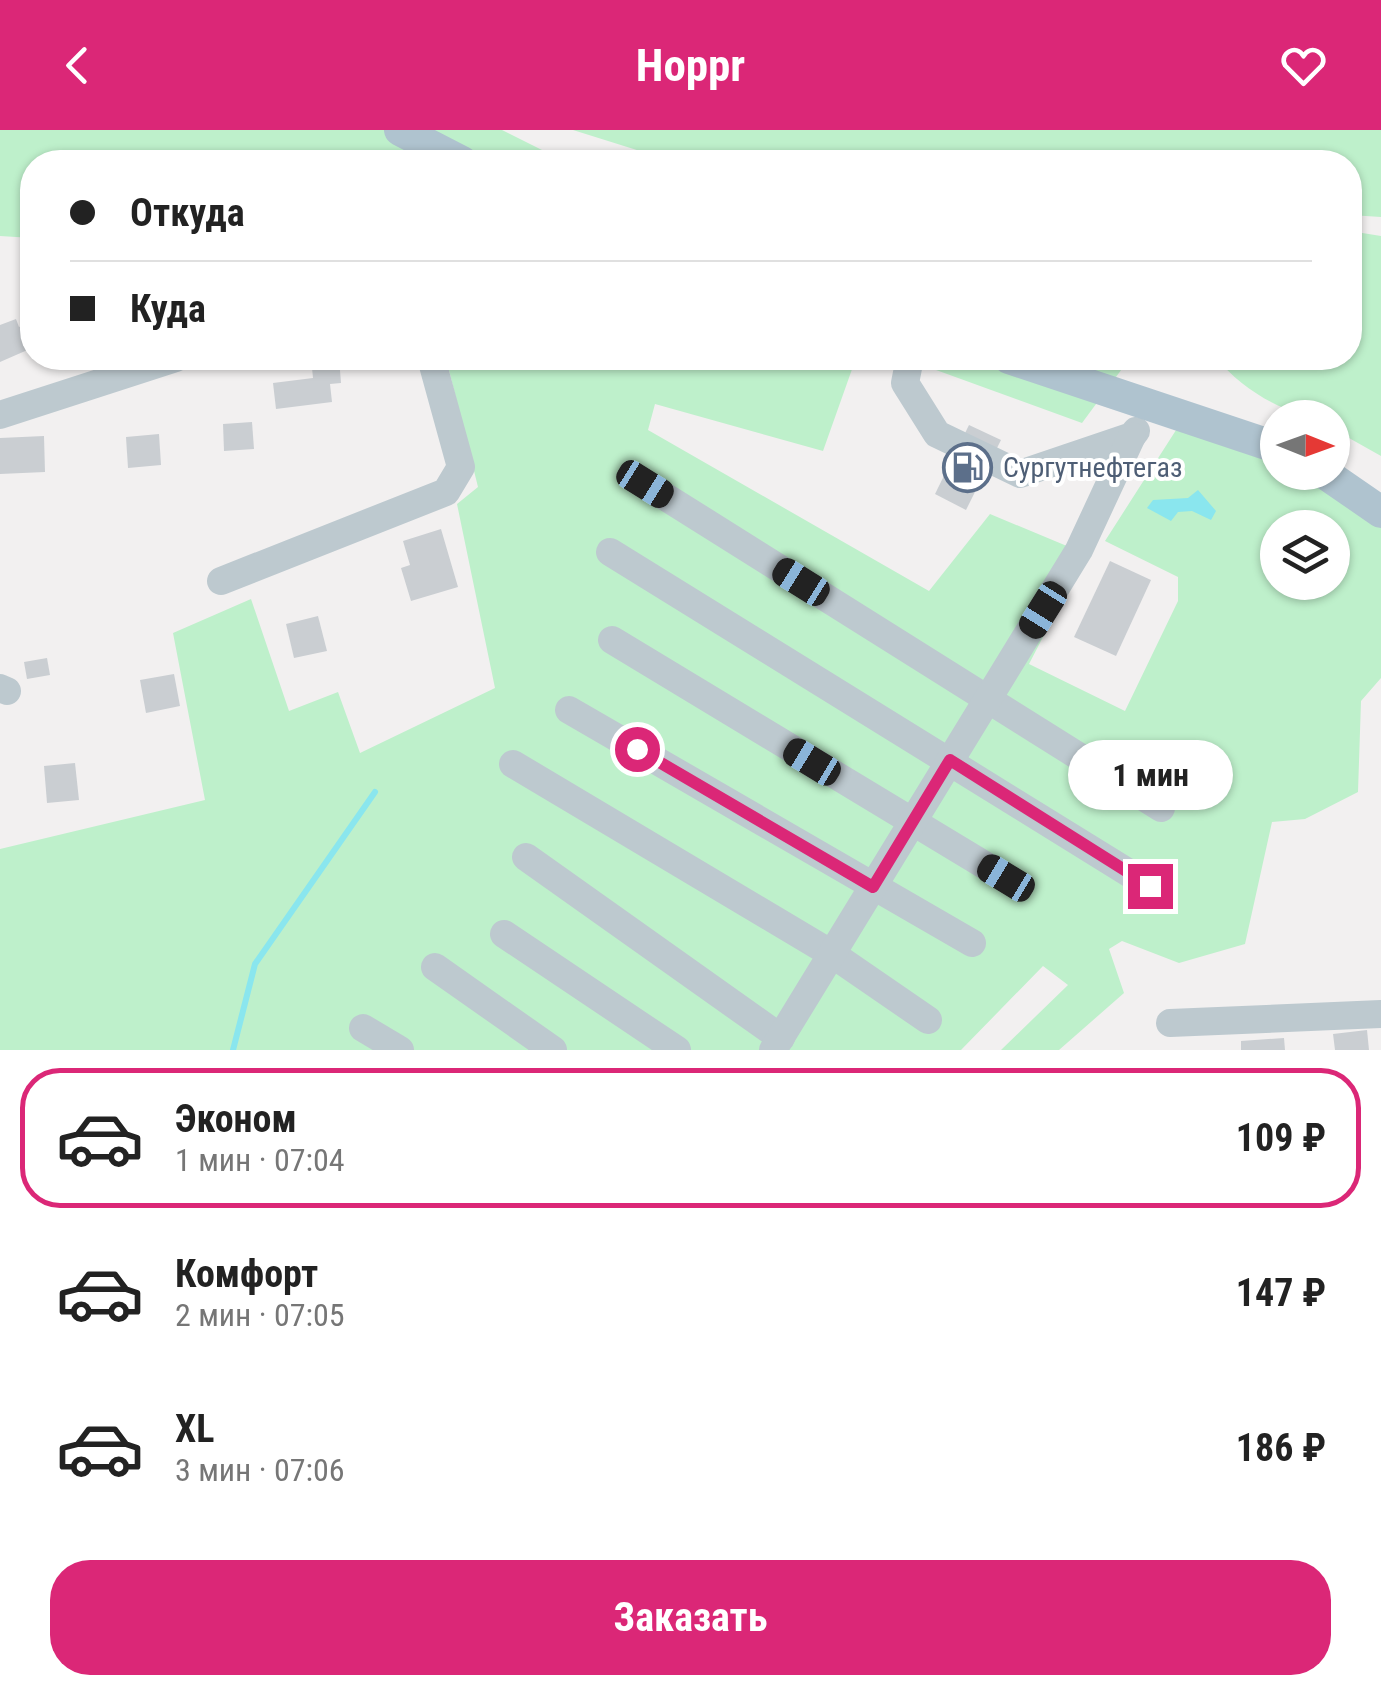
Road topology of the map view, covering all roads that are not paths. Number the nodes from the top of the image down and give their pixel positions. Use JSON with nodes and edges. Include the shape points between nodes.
{"nodes":[{"id":1,"x":400,"y":130,"type":"edge"},
{"id":2,"x":439,"y":150,"type":"edge"},
{"id":3,"x":139,"y":370,"type":"edge"},
{"id":4,"x":433,"y":370,"type":"edge"},
{"id":5,"x":908,"y":370,"type":"edge"},
{"id":6,"x":1044,"y":370,"type":"edge"},
{"id":7,"x":1154,"y":406,"type":"junction"},
{"id":8,"x":0,"y":415,"type":"edge"},
{"id":9,"x":1132,"y":436,"type":"junction"},
{"id":10,"x":1260,"y":442,"type":"edge"},
{"id":11,"x":645,"y":484,"type":"dead end"},
{"id":12,"x":1349,"y":490,"type":"edge"},
{"id":13,"x":1381,"y":512,"type":"edge"},
{"id":14,"x":610,"y":552,"type":"dead end"},
{"id":15,"x":221,"y":581,"type":"dead end"},
{"id":16,"x":612,"y":640,"type":"dead end"},
{"id":17,"x":988,"y":699,"type":"junction"},
{"id":18,"x":569,"y":710,"type":"dead end"},
{"id":19,"x":950,"y":760,"type":"junction"},
{"id":20,"x":513,"y":764,"type":"dead end"},
{"id":21,"x":1161,"y":808,"type":"dead end"},
{"id":22,"x":913,"y":822,"type":"junction"},
{"id":23,"x":526,"y":857,"type":"dead end"},
{"id":24,"x":1006,"y":878,"type":"dead end"},
{"id":25,"x":1150,"y":886,"type":"dead end"},
{"id":26,"x":873,"y":887,"type":"junction"},
{"id":27,"x":504,"y":934,"type":"dead end"},
{"id":28,"x":972,"y":944,"type":"dead end"},
{"id":29,"x":832,"y":954,"type":"junction"},
{"id":30,"x":435,"y":967,"type":"dead end"},
{"id":31,"x":1381,"y":1014,"type":"edge"},
{"id":32,"x":928,"y":1020,"type":"dead end"},
{"id":33,"x":1170,"y":1023,"type":"dead end"},
{"id":34,"x":363,"y":1028,"type":"dead end"},
{"id":35,"x":777,"y":1044,"type":"edge"},
{"id":36,"x":400,"y":1050,"type":"edge"},
{"id":37,"x":553,"y":1050,"type":"edge"},
{"id":38,"x":676,"y":1050,"type":"edge"}],
"edges":[{"from":1,"to":2,"type":"main road"},
{"from":3,"to":8,"type":"street"},
{"from":4,"to":15,"type":"street","via":[[460,468],[446,492]]},
{"from":5,"to":9,"type":"street","via":[[905,384],[937,434],[1020,474]]},
{"from":6,"to":7,"type":"main road"},
{"from":7,"to":9,"type":"street"},
{"from":7,"to":10,"type":"main road"},
{"from":9,"to":17,"type":"street","via":[[1079,550]]},
{"from":11,"to":17,"type":"street"},
{"from":12,"to":13,"type":"main road"},
{"from":14,"to":19,"type":"street"},
{"from":16,"to":22,"type":"street"},
{"from":17,"to":19,"type":"street"},
{"from":17,"to":21,"type":"street"},
{"from":18,"to":26,"type":"street"},
{"from":19,"to":22,"type":"street"},
{"from":19,"to":25,"type":"street"},
{"from":20,"to":29,"type":"street"},
{"from":22,"to":24,"type":"street"},
{"from":22,"to":26,"type":"street"},
{"from":23,"to":35,"type":"street"},
{"from":26,"to":28,"type":"street"},
{"from":26,"to":29,"type":"street"},
{"from":27,"to":38,"type":"street"},
{"from":29,"to":32,"type":"street"},
{"from":29,"to":35,"type":"street"},
{"from":30,"to":37,"type":"street"},
{"from":31,"to":33,"type":"street"},
{"from":34,"to":36,"type":"street"}]}
